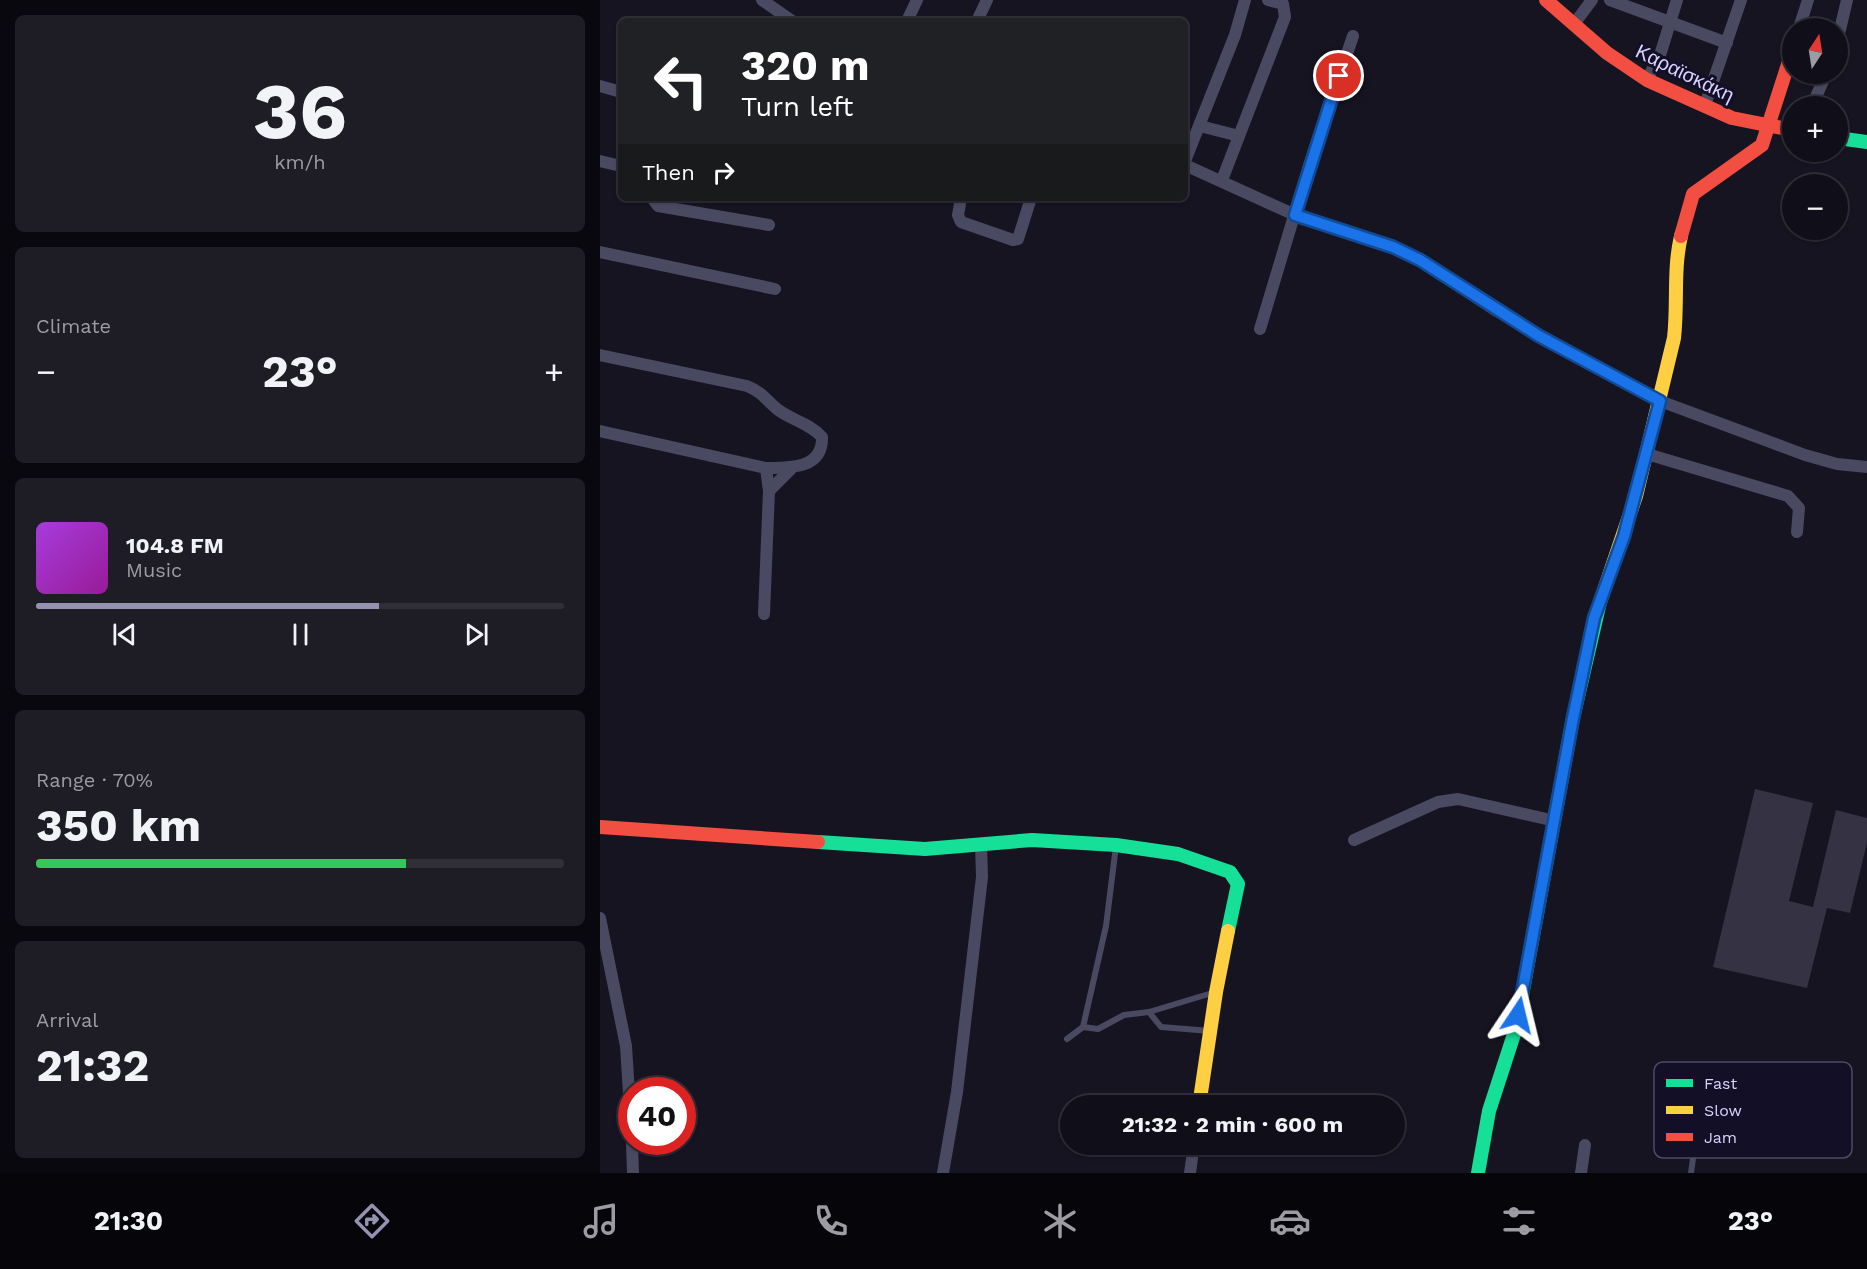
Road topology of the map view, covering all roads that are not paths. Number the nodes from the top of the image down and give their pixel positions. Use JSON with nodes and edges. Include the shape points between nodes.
{"nodes":[{"id":1,"x":917,"y":0,"type":"edge"},
{"id":2,"x":987,"y":0,"type":"edge"},
{"id":3,"x":1245,"y":0,"type":"edge"},
{"id":4,"x":1268,"y":0,"type":"edge"},
{"id":5,"x":1546,"y":0,"type":"edge"},
{"id":6,"x":1592,"y":0,"type":"edge"},
{"id":7,"x":1610,"y":0,"type":"edge"},
{"id":8,"x":1677,"y":0,"type":"edge"},
{"id":9,"x":1741,"y":0,"type":"edge"},
{"id":10,"x":1808,"y":0,"type":"edge"},
{"id":11,"x":1847,"y":0,"type":"edge"},
{"id":12,"x":770,"y":2,"type":"edge"},
{"id":13,"x":789,"y":18,"type":"edge"},
{"id":14,"x":908,"y":18,"type":"edge"},
{"id":15,"x":978,"y":18,"type":"edge"},
{"id":16,"x":1802,"y":18,"type":"edge"},
{"id":17,"x":1843,"y":18,"type":"edge"},
{"id":18,"x":1670,"y":23,"type":"junction"},
{"id":19,"x":1574,"y":24,"type":"junction"},
{"id":20,"x":1353,"y":36,"type":"dead end"},
{"id":21,"x":1727,"y":43,"type":"junction"},
{"id":22,"x":1647,"y":80,"type":"junction"},
{"id":23,"x":1783,"y":84,"type":"edge"},
{"id":24,"x":600,"y":86,"type":"edge"},
{"id":25,"x":618,"y":91,"type":"edge"},
{"id":26,"x":1705,"y":105,"type":"junction"},
{"id":27,"x":1200,"y":126,"type":"junction"},
{"id":28,"x":1771,"y":126,"type":"junction"},
{"id":29,"x":1782,"y":128,"type":"edge"},
{"id":30,"x":1239,"y":136,"type":"junction"},
{"id":31,"x":1848,"y":139,"type":"edge"},
{"id":32,"x":1867,"y":142,"type":"edge"},
{"id":33,"x":1188,"y":156,"type":"edge"},
{"id":34,"x":600,"y":161,"type":"edge"},
{"id":35,"x":1188,"y":164,"type":"edge"},
{"id":36,"x":618,"y":165,"type":"edge"},
{"id":37,"x":1222,"y":180,"type":"junction"},
{"id":38,"x":654,"y":201,"type":"edge"},
{"id":39,"x":960,"y":201,"type":"edge"},
{"id":40,"x":1030,"y":201,"type":"edge"},
{"id":41,"x":1295,"y":215,"type":"junction"},
{"id":42,"x":769,"y":225,"type":"dead end"},
{"id":43,"x":600,"y":252,"type":"edge"},
{"id":44,"x":775,"y":289,"type":"dead end"},
{"id":45,"x":1260,"y":329,"type":"dead end"},
{"id":46,"x":600,"y":355,"type":"edge"},
{"id":47,"x":1660,"y":401,"type":"junction"},
{"id":48,"x":600,"y":431,"type":"edge"},
{"id":49,"x":1647,"y":454,"type":"junction"},
{"id":50,"x":1867,"y":467,"type":"edge"},
{"id":51,"x":766,"y":468,"type":"junction"},
{"id":52,"x":790,"y":469,"type":"junction"},
{"id":53,"x":769,"y":491,"type":"junction"},
{"id":54,"x":1797,"y":532,"type":"dead end"},
{"id":55,"x":764,"y":614,"type":"dead end"},
{"id":56,"x":1555,"y":821,"type":"junction"},
{"id":57,"x":600,"y":827,"type":"edge"},
{"id":58,"x":1354,"y":840,"type":"dead end"},
{"id":59,"x":981,"y":844,"type":"junction"},
{"id":60,"x":1116,"y":845,"type":"junction"},
{"id":61,"x":600,"y":918,"type":"edge"},
{"id":62,"x":605,"y":973,"type":"edge"},
{"id":63,"x":1216,"y":992,"type":"junction"},
{"id":64,"x":1149,"y":1012,"type":"junction"},
{"id":65,"x":1083,"y":1027,"type":"junction"},
{"id":66,"x":1211,"y":1031,"type":"junction"},
{"id":67,"x":1067,"y":1039,"type":"dead end"},
{"id":68,"x":628,"y":1077,"type":"edge"},
{"id":69,"x":1201,"y":1095,"type":"edge"},
{"id":70,"x":1585,"y":1145,"type":"dead end"},
{"id":71,"x":632,"y":1155,"type":"edge"},
{"id":72,"x":1192,"y":1155,"type":"edge"},
{"id":73,"x":1693,"y":1158,"type":"edge"},
{"id":74,"x":633,"y":1173,"type":"edge"},
{"id":75,"x":943,"y":1173,"type":"edge"},
{"id":76,"x":1190,"y":1173,"type":"edge"},
{"id":77,"x":1478,"y":1173,"type":"edge"},
{"id":78,"x":1581,"y":1173,"type":"edge"},
{"id":79,"x":1691,"y":1173,"type":"edge"}],
"edges":[{"from":1,"to":14,"type":"street"},
{"from":2,"to":15,"type":"street"},
{"from":3,"to":27,"type":"street"},
{"from":4,"to":30,"type":"street","via":[[1283,4],[1285,17]]},
{"from":5,"to":19,"type":"street","name":"Καραϊσκάκη"},
{"from":6,"to":19,"type":"street"},
{"from":7,"to":18,"type":"street"},
{"from":8,"to":18,"type":"street"},
{"from":9,"to":21,"type":"street"},
{"from":10,"to":16,"type":"street"},
{"from":11,"to":17,"type":"street"},
{"from":12,"to":13,"type":"street"},
{"from":18,"to":21,"type":"street"},
{"from":18,"to":22,"type":"street"},
{"from":19,"to":22,"type":"street","name":"Καραϊσκάκη"},
{"from":20,"to":41,"type":"street"},
{"from":21,"to":26,"type":"street"},
{"from":22,"to":26,"type":"street","name":"Καραϊσκάκη"},
{"from":23,"to":28,"type":"street"},
{"from":24,"to":25,"type":"street"},
{"from":26,"to":28,"type":"street","name":"Καραϊσκάκη","via":[[1732,118]]},
{"from":27,"to":30,"type":"street"},
{"from":27,"to":33,"type":"street"},
{"from":28,"to":29,"type":"street","name":"Καραϊσκάκη"},
{"from":28,"to":47,"type":"street","via":[[1762,145],[1689,201],[1676,256],[1677,315]]},
{"from":30,"to":37,"type":"street"},
{"from":31,"to":32,"type":"street"},
{"from":34,"to":36,"type":"street"},
{"from":35,"to":37,"type":"street"},
{"from":37,"to":41,"type":"street"},
{"from":38,"to":42,"type":"street","via":[[658,206]]},
{"from":39,"to":40,"type":"street","via":[[961,222],[1013,240],[1018,239]]},
{"from":41,"to":45,"type":"street"},
{"from":41,"to":47,"type":"street","via":[[1393,247],[1420,260],[1512,320]]},
{"from":43,"to":44,"type":"street"},
{"from":46,"to":52,"type":"street","via":[[761,392],[777,409],[822,437],[822,448],[816,458]]},
{"from":47,"to":49,"type":"street"},
{"from":47,"to":50,"type":"street","via":[[1805,455]]},
{"from":48,"to":51,"type":"street"},
{"from":49,"to":54,"type":"street","via":[[1788,496],[1798,508]]},
{"from":49,"to":56,"type":"street","via":[[1624,536],[1594,618]]},
{"from":51,"to":52,"type":"street"},
{"from":51,"to":53,"type":"street"},
{"from":52,"to":53,"type":"street"},
{"from":53,"to":55,"type":"street"},
{"from":56,"to":58,"type":"street","via":[[1458,799],[1438,802]]},
{"from":56,"to":77,"type":"street","via":[[1516,1028],[1489,1111]]},
{"from":57,"to":59,"type":"street","via":[[925,849]]},
{"from":59,"to":60,"type":"street","via":[[1032,840]]},
{"from":59,"to":75,"type":"street","via":[[982,877]]},
{"from":60,"to":63,"type":"street","via":[[1178,854],[1235,876],[1238,884]]},
{"from":60,"to":65,"type":"lane","via":[[1106,926]]},
{"from":61,"to":62,"type":"street"},
{"from":62,"to":68,"type":"street","via":[[626,1046]]},
{"from":63,"to":64,"type":"lane"},
{"from":63,"to":66,"type":"street"},
{"from":64,"to":65,"type":"lane","via":[[1124,1015],[1098,1029]]},
{"from":64,"to":66,"type":"lane","via":[[1161,1027]]},
{"from":65,"to":67,"type":"lane"},
{"from":66,"to":69,"type":"street"},
{"from":70,"to":78,"type":"street"},
{"from":71,"to":74,"type":"street"},
{"from":72,"to":76,"type":"street"},
{"from":73,"to":79,"type":"lane"}]}
